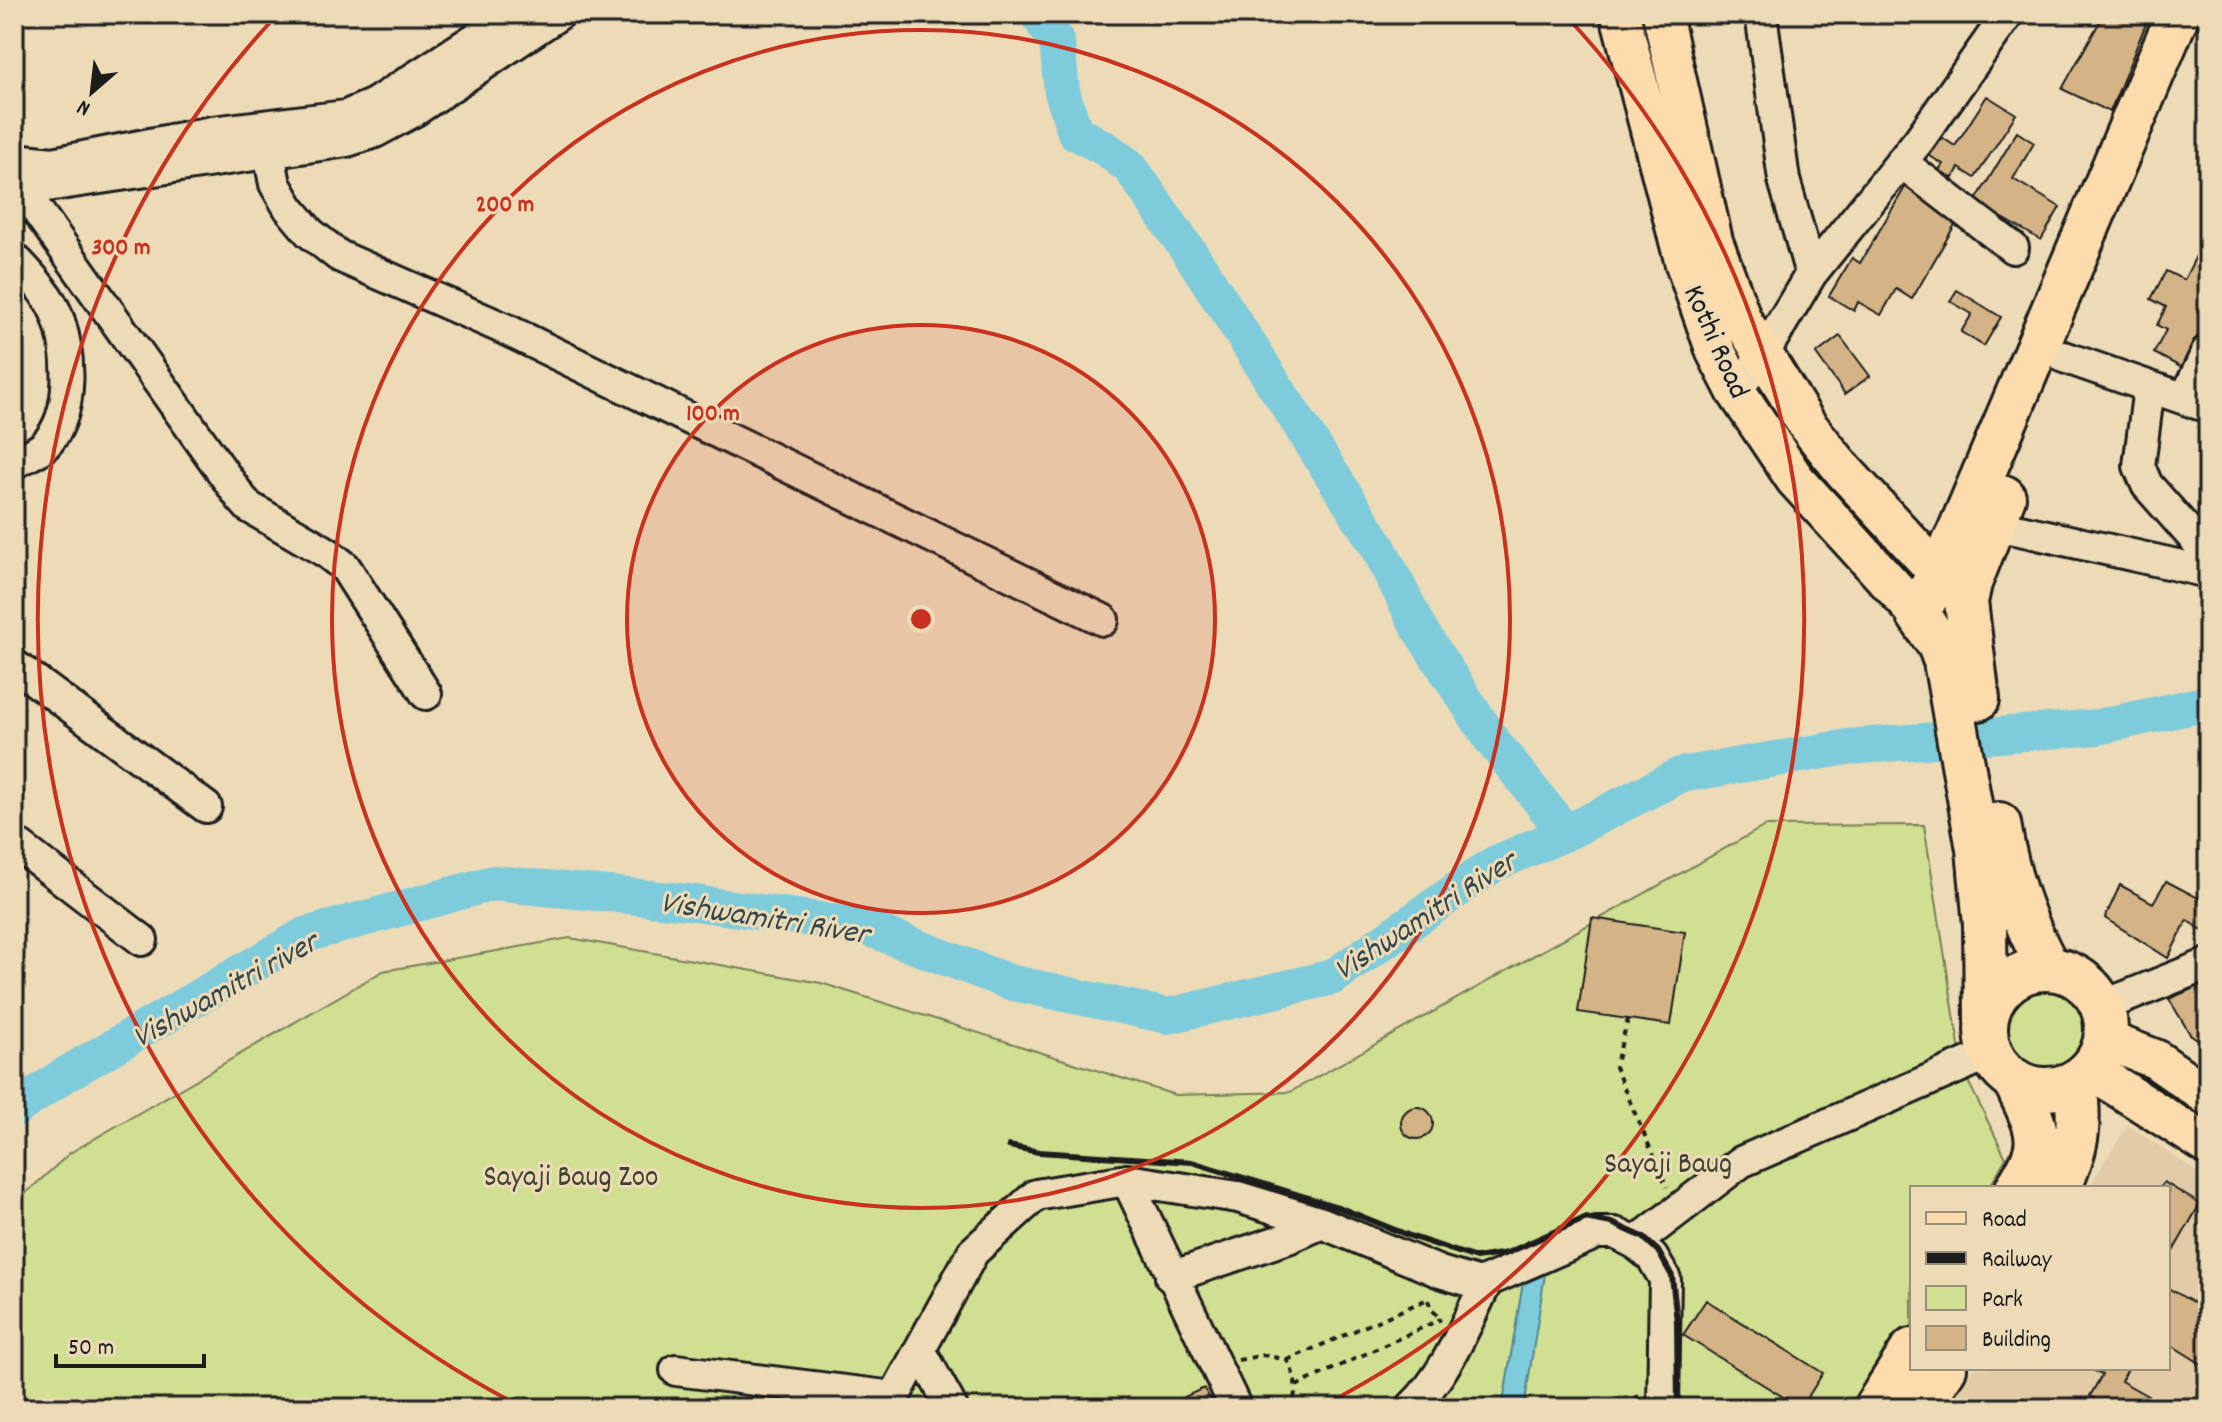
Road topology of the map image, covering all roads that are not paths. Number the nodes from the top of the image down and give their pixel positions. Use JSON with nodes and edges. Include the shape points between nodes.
{"nodes":[{"id":1,"x":513,"y":14,"type":"edge"},
{"id":2,"x":559,"y":14,"type":"edge"},
{"id":3,"x":1620,"y":14,"type":"edge"},
{"id":4,"x":1662,"y":14,"type":"edge"},
{"id":5,"x":1761,"y":14,"type":"edge"},
{"id":6,"x":2008,"y":14,"type":"edge"},
{"id":7,"x":2178,"y":14,"type":"edge"},
{"id":8,"x":2208,"y":15,"type":"edge"},
{"id":9,"x":489,"y":46,"type":"junction"},
{"id":10,"x":365,"y":122,"type":"junction"},
{"id":11,"x":269,"y":153,"type":"junction"},
{"id":12,"x":1901,"y":162,"type":"junction"},
{"id":13,"x":15,"y":176,"type":"edge"},
{"id":14,"x":2013,"y":248,"type":"dead end"},
{"id":15,"x":14,"y":258,"type":"edge"},
{"id":16,"x":1811,"y":274,"type":"junction"},
{"id":17,"x":2208,"y":350,"type":"edge"},
{"id":18,"x":1762,"y":356,"type":"junction"},
{"id":19,"x":2064,"y":357,"type":"junction"},
{"id":20,"x":2149,"y":387,"type":"junction"},
{"id":21,"x":1736,"y":391,"type":"junction"},
{"id":22,"x":2197,"y":403,"type":"edge"},
{"id":23,"x":18,"y":461,"type":"dead end"},
{"id":24,"x":1993,"y":524,"type":"junction"},
{"id":25,"x":2208,"y":554,"type":"edge"},
{"id":26,"x":2208,"y":572,"type":"edge"},
{"id":27,"x":1952,"y":588,"type":"junction"},
{"id":28,"x":1103,"y":620,"type":"dead end"},
{"id":29,"x":1943,"y":644,"type":"junction"},
{"id":30,"x":14,"y":665,"type":"edge"},
{"id":31,"x":426,"y":694,"type":"dead end"},
{"id":32,"x":206,"y":807,"type":"dead end"},
{"id":33,"x":14,"y":842,"type":"edge"},
{"id":34,"x":1990,"y":846,"type":"junction"},
{"id":35,"x":142,"y":940,"type":"dead end"},
{"id":36,"x":2208,"y":964,"type":"edge"},
{"id":37,"x":2049,"y":969,"type":"junction"},
{"id":38,"x":2094,"y":1050,"type":"junction"},
{"id":39,"x":1997,"y":1052,"type":"junction"},
{"id":40,"x":2208,"y":1096,"type":"edge"},
{"id":41,"x":2208,"y":1145,"type":"edge"},
{"id":42,"x":1127,"y":1180,"type":"junction"},
{"id":43,"x":2018,"y":1186,"type":"edge"},
{"id":44,"x":2060,"y":1186,"type":"edge"},
{"id":45,"x":1322,"y":1223,"type":"junction"},
{"id":46,"x":1635,"y":1243,"type":"junction"},
{"id":47,"x":1171,"y":1277,"type":"junction"},
{"id":48,"x":1497,"y":1278,"type":"junction"},
{"id":49,"x":920,"y":1350,"type":"junction"},
{"id":50,"x":1910,"y":1353,"type":"edge"},
{"id":51,"x":676,"y":1370,"type":"dead end"},
{"id":52,"x":1944,"y":1370,"type":"edge"},
{"id":53,"x":891,"y":1402,"type":"edge"},
{"id":54,"x":952,"y":1408,"type":"edge"},
{"id":55,"x":1236,"y":1408,"type":"edge"},
{"id":56,"x":1411,"y":1408,"type":"edge"},
{"id":57,"x":1663,"y":1408,"type":"edge"},
{"id":58,"x":1875,"y":1408,"type":"edge"},
{"id":59,"x":1919,"y":1408,"type":"edge"}],
"edges":[{"from":1,"to":9,"type":"street"},
{"from":2,"to":9,"type":"street"},
{"from":3,"to":21,"type":"main road","name":"Kothi Road","via":[[1685,264],[1716,352]]},
{"from":4,"to":18,"type":"main road","name":"Kothi Road","via":[[1713,241],[1742,320]]},
{"from":5,"to":16,"type":"street","via":[[1784,180]]},
{"from":6,"to":12,"type":"street"},
{"from":7,"to":27,"type":"highway"},
{"from":8,"to":19,"type":"highway"},
{"from":9,"to":10,"type":"street","via":[[374,104]]},
{"from":10,"to":11,"type":"street","via":[[347,141]]},
{"from":10,"to":13,"type":"street","via":[[346,116],[212,132],[53,163]]},
{"from":11,"to":13,"type":"street","via":[[47,186]]},
{"from":11,"to":28,"type":"street","via":[[275,184],[289,208],[339,256],[505,329]]},
{"from":12,"to":14,"type":"street"},
{"from":12,"to":16,"type":"street"},
{"from":13,"to":31,"type":"street","via":[[241,498],[345,567]]},
{"from":15,"to":23,"type":"street","via":[[55,312],[68,393],[56,431],[44,446]]},
{"from":16,"to":18,"type":"street"},
{"from":17,"to":22,"type":"street"},
{"from":18,"to":21,"type":"street"},
{"from":18,"to":27,"type":"main road","name":"Kothi Road","via":[[1844,471]]},
{"from":19,"to":20,"type":"street"},
{"from":19,"to":24,"type":"highway"},
{"from":20,"to":22,"type":"street"},
{"from":20,"to":25,"type":"street","via":[[2139,466],[2147,485]]},
{"from":21,"to":29,"type":"main road","name":"Kothi Road","via":[[1795,479]]},
{"from":24,"to":26,"type":"street"},
{"from":24,"to":27,"type":"highway","via":[[1970,583]]},
{"from":27,"to":29,"type":"highway"},
{"from":27,"to":29,"type":"highway"},
{"from":29,"to":34,"type":"highway"},
{"from":30,"to":32,"type":"street"},
{"from":33,"to":35,"type":"street"},
{"from":34,"to":37,"type":"highway"},
{"from":34,"to":39,"type":"highway","via":[[1985,925]]},
{"from":36,"to":38,"type":"street"},
{"from":37,"to":38,"type":"highway","via":[[2066,972],[2094,992]]},
{"from":37,"to":39,"type":"highway","via":[[2015,977],[1991,1003]]},
{"from":38,"to":39,"type":"highway","via":[[2056,1089],[2035,1089]]},
{"from":38,"to":40,"type":"main road","via":[[2155,1059]]},
{"from":38,"to":41,"type":"main road"},
{"from":38,"to":44,"type":"highway","via":[[2075,1146]]},
{"from":39,"to":43,"type":"highway","via":[[2036,1130],[2034,1160]]},
{"from":39,"to":46,"type":"street","via":[[1741,1162]]},
{"from":42,"to":45,"type":"street","via":[[1238,1197]]},
{"from":42,"to":47,"type":"street"},
{"from":42,"to":49,"type":"street","via":[[1036,1195],[973,1252]]},
{"from":45,"to":47,"type":"street"},
{"from":45,"to":48,"type":"street","via":[[1434,1286]]},
{"from":46,"to":48,"type":"street","via":[[1615,1233],[1597,1233]]},
{"from":46,"to":57,"type":"street","via":[[1652,1257],[1665,1279]]},
{"from":47,"to":55,"type":"street"},
{"from":48,"to":56,"type":"street","via":[[1453,1323],[1428,1392]]},
{"from":49,"to":53,"type":"street"},
{"from":49,"to":54,"type":"street"},
{"from":50,"to":58,"type":"highway"},
{"from":51,"to":53,"type":"street"},
{"from":52,"to":59,"type":"highway"}]}
